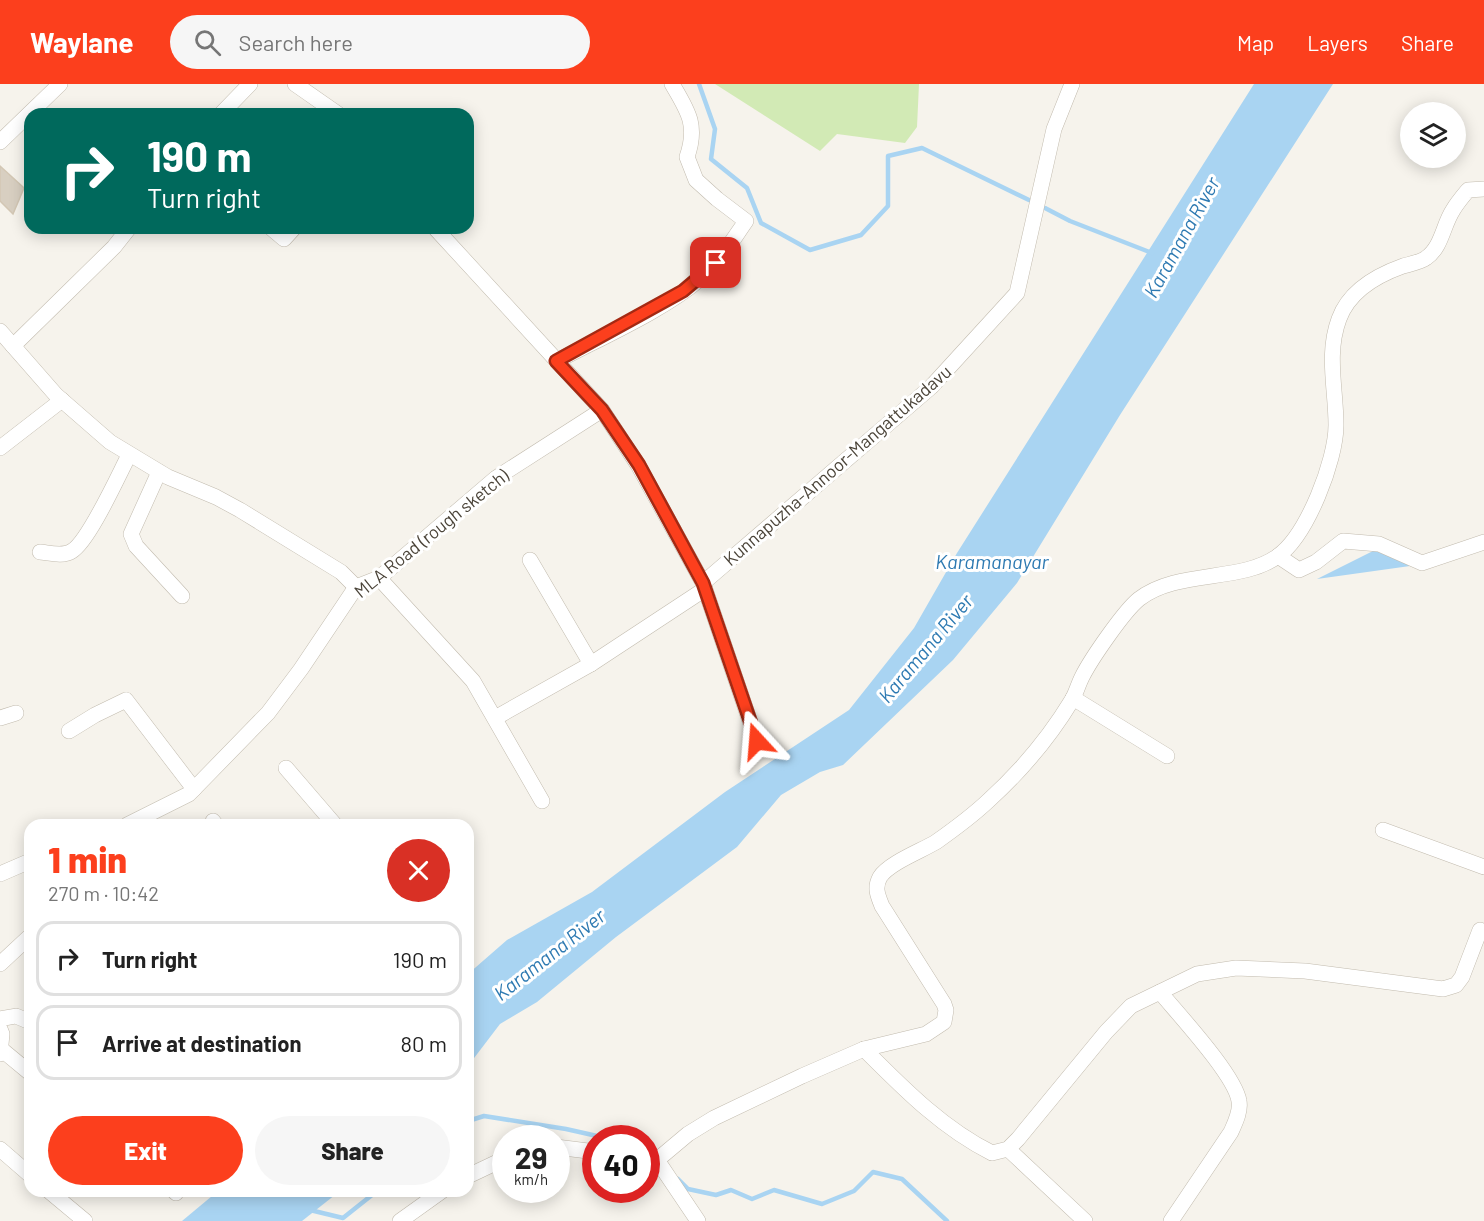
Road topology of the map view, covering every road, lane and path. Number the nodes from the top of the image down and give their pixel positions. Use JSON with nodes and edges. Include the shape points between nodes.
{"nodes":[{"id":1,"x":60,"y":84,"type":"edge"},
{"id":2,"x":250,"y":84,"type":"edge"},
{"id":3,"x":295,"y":84,"type":"edge"},
{"id":4,"x":672,"y":84,"type":"edge"},
{"id":5,"x":1072,"y":84,"type":"edge"},
{"id":6,"x":35,"y":108,"type":"edge"},
{"id":7,"x":227,"y":108,"type":"edge"},
{"id":8,"x":329,"y":108,"type":"edge"},
{"id":9,"x":24,"y":119,"type":"edge"},
{"id":10,"x":0,"y":142,"type":"edge"},
{"id":11,"x":1484,"y":189,"type":"edge"},
{"id":12,"x":124,"y":234,"type":"edge"},
{"id":13,"x":440,"y":234,"type":"edge"},
{"id":14,"x":0,"y":332,"type":"edge"},
{"id":15,"x":13,"y":346,"type":"junction"},
{"id":16,"x":556,"y":361,"type":"junction"},
{"id":17,"x":62,"y":400,"type":"junction"},
{"id":18,"x":602,"y":410,"type":"junction"},
{"id":19,"x":0,"y":448,"type":"edge"},
{"id":20,"x":129,"y":454,"type":"junction"},
{"id":21,"x":159,"y":472,"type":"junction"},
{"id":22,"x":1484,"y":542,"type":"edge"},
{"id":23,"x":40,"y":552,"type":"dead end"},
{"id":24,"x":1278,"y":556,"type":"junction"},
{"id":25,"x":530,"y":560,"type":"dead end"},
{"id":26,"x":379,"y":578,"type":"junction"},
{"id":27,"x":704,"y":586,"type":"junction"},
{"id":28,"x":356,"y":587,"type":"junction"},
{"id":29,"x":182,"y":596,"type":"dead end"},
{"id":30,"x":591,"y":664,"type":"junction"},
{"id":31,"x":1073,"y":698,"type":"junction"},
{"id":32,"x":16,"y":713,"type":"dead end"},
{"id":33,"x":0,"y":718,"type":"edge"},
{"id":34,"x":495,"y":718,"type":"junction"},
{"id":35,"x":69,"y":731,"type":"dead end"},
{"id":36,"x":757,"y":741,"type":"dead end"},
{"id":37,"x":1167,"y":756,"type":"dead end"},
{"id":38,"x":286,"y":768,"type":"dead end"},
{"id":39,"x":194,"y":789,"type":"junction"},
{"id":40,"x":542,"y":801,"type":"dead end"},
{"id":41,"x":139,"y":819,"type":"edge"},
{"id":42,"x":330,"y":819,"type":"edge"},
{"id":43,"x":1383,"y":830,"type":"dead end"},
{"id":44,"x":24,"y":864,"type":"edge"},
{"id":45,"x":1484,"y":867,"type":"edge"},
{"id":46,"x":0,"y":874,"type":"edge"},
{"id":47,"x":1483,"y":927,"type":"edge"},
{"id":48,"x":24,"y":942,"type":"edge"},
{"id":49,"x":0,"y":964,"type":"edge"},
{"id":50,"x":1160,"y":992,"type":"junction"},
{"id":51,"x":0,"y":1019,"type":"edge"},
{"id":52,"x":24,"y":1019,"type":"edge"},
{"id":53,"x":0,"y":1029,"type":"edge"},
{"id":54,"x":864,"y":1049,"type":"junction"},
{"id":55,"x":1,"y":1052,"type":"edge"},
{"id":56,"x":24,"y":1069,"type":"edge"},
{"id":57,"x":0,"y":1149,"type":"edge"},
{"id":58,"x":1008,"y":1149,"type":"junction"},
{"id":59,"x":660,"y":1153,"type":"edge"},
{"id":60,"x":492,"y":1165,"type":"edge"},
{"id":61,"x":24,"y":1169,"type":"edge"},
{"id":62,"x":660,"y":1170,"type":"edge"},
{"id":63,"x":474,"y":1173,"type":"edge"},
{"id":64,"x":57,"y":1197,"type":"edge"},
{"id":65,"x":434,"y":1197,"type":"edge"},
{"id":66,"x":85,"y":1221,"type":"edge"},
{"id":67,"x":400,"y":1221,"type":"edge"},
{"id":68,"x":698,"y":1221,"type":"edge"},
{"id":69,"x":1085,"y":1221,"type":"edge"},
{"id":70,"x":1171,"y":1221,"type":"edge"}],
"edges":[{"from":1,"to":6,"type":"street"},
{"from":2,"to":7,"type":"street"},
{"from":3,"to":8,"type":"street"},
{"from":4,"to":16,"type":"street","via":[[688,109],[692,125],[687,157],[696,180],[746,221],[700,279],[652,310]]},
{"from":5,"to":27,"type":"street","name":"Kunnapuzha-Annoor-Mangattukadavu","via":[[1054,129],[1017,293],[931,387]]},
{"from":9,"to":10,"type":"street"},
{"from":11,"to":24,"type":"street","via":[[1468,190],[1453,209],[1439,243],[1426,258],[1389,271],[1356,291],[1339,319],[1331,357],[1335,446],[1308,514],[1289,547]]},
{"from":12,"to":15,"type":"street"},
{"from":13,"to":16,"type":"street"},
{"from":14,"to":15,"type":"street"},
{"from":15,"to":17,"type":"street"},
{"from":16,"to":18,"type":"street"},
{"from":17,"to":19,"type":"street"},
{"from":17,"to":20,"type":"street"},
{"from":18,"to":26,"type":"street","name":"MLA Road (rough sketch)","via":[[496,478]]},
{"from":18,"to":27,"type":"street","via":[[639,465]]},
{"from":20,"to":21,"type":"street"},
{"from":20,"to":23,"type":"street","via":[[87,534],[73,551]]},
{"from":21,"to":28,"type":"street","via":[[240,510],[341,573]]},
{"from":21,"to":29,"type":"street","via":[[131,534],[136,546]]},
{"from":22,"to":24,"type":"street","via":[[1422,563],[1379,544],[1343,542],[1299,570]]},
{"from":24,"to":31,"type":"street","via":[[1253,567],[1154,589],[1137,601],[1083,675]]},
{"from":25,"to":30,"type":"street"},
{"from":26,"to":28,"type":"street","name":"MLA Road (rough sketch)"},
{"from":26,"to":34,"type":"street","via":[[473,681]]},
{"from":27,"to":30,"type":"street","name":"Kunnapuzha-Annoor-Mangattukadavu"},
{"from":27,"to":36,"type":"street"},
{"from":28,"to":39,"type":"street","name":"MLA Road (rough sketch)","via":[[268,713]]},
{"from":30,"to":34,"type":"street","name":"Kunnapuzha-Annoor-Mangattukadavu"},
{"from":31,"to":37,"type":"street"},
{"from":31,"to":54,"type":"street","via":[[1048,737],[986,803],[936,842],[880,877],[877,891],[882,906],[944,1004],[946,1017],[926,1034]]},
{"from":32,"to":33,"type":"street"},
{"from":34,"to":40,"type":"street"},
{"from":35,"to":39,"type":"street","via":[[126,700]]},
{"from":38,"to":42,"type":"street"},
{"from":39,"to":41,"type":"street","name":"MLA Road (rough sketch)"},
{"from":43,"to":45,"type":"street"},
{"from":44,"to":46,"type":"street"},
{"from":47,"to":50,"type":"street","via":[[1462,977],[1456,985],[1443,989],[1305,971],[1236,968],[1197,974]]},
{"from":48,"to":49,"type":"street"},
{"from":50,"to":58,"type":"street","via":[[1131,1006],[1118,1019]]},
{"from":50,"to":70,"type":"street","via":[[1218,1064],[1239,1100],[1231,1132]]},
{"from":51,"to":52,"type":"street","via":[[16,1016]]},
{"from":53,"to":55,"type":"street"},
{"from":54,"to":58,"type":"street","via":[[913,1098],[968,1141],[992,1153]]},
{"from":54,"to":59,"type":"street","via":[[714,1118]]},
{"from":55,"to":56,"type":"street"},
{"from":57,"to":61,"type":"street"},
{"from":58,"to":69,"type":"street"},
{"from":60,"to":63,"type":"street"},
{"from":62,"to":68,"type":"street"},
{"from":64,"to":66,"type":"street"},
{"from":65,"to":67,"type":"street"}]}
